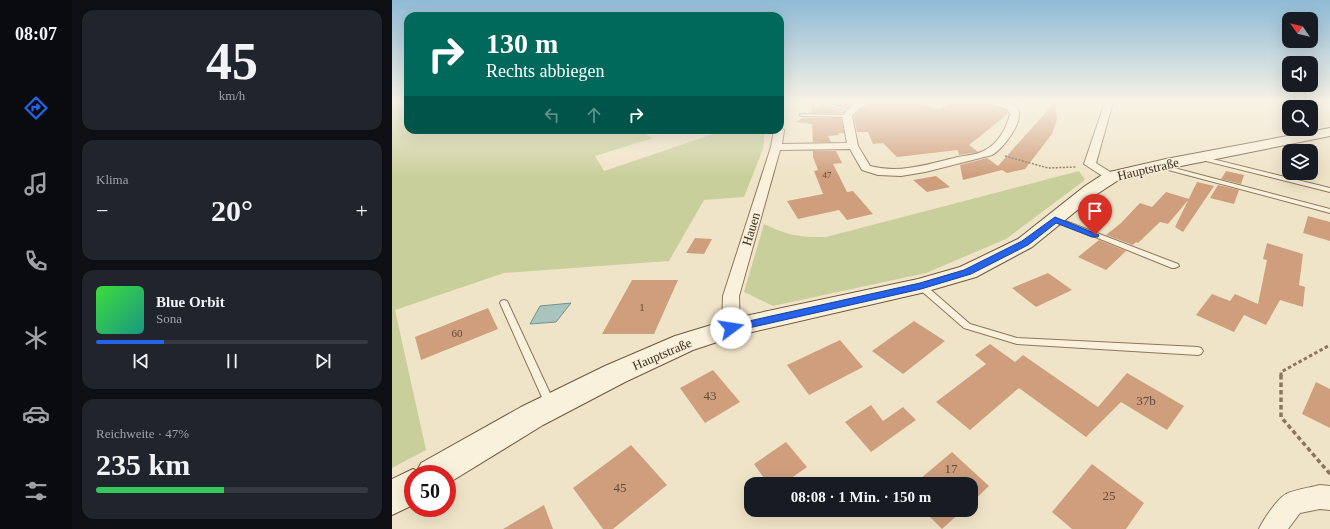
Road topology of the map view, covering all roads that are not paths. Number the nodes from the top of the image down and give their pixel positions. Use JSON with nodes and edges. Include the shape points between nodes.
{"nodes":[{"id":1,"x":851,"y":127,"type":"edge"},
{"id":2,"x":1010,"y":127,"type":"edge"},
{"id":3,"x":1101,"y":127,"type":"edge"},
{"id":4,"x":1329,"y":133,"type":"edge"},
{"id":5,"x":778,"y":134,"type":"edge"},
{"id":6,"x":853,"y":146,"type":"junction"},
{"id":7,"x":776,"y":147,"type":"junction"},
{"id":8,"x":1199,"y":158,"type":"junction"},
{"id":9,"x":1162,"y":165,"type":"junction"},
{"id":10,"x":1214,"y":177,"type":"dead end"},
{"id":11,"x":1111,"y":178,"type":"junction"},
{"id":12,"x":1330,"y":190,"type":"edge"},
{"id":13,"x":1330,"y":211,"type":"edge"},
{"id":14,"x":1055,"y":220,"type":"junction"},
{"id":15,"x":1175,"y":266,"type":"dead end"},
{"id":16,"x":921,"y":286,"type":"junction"},
{"id":17,"x":504,"y":303,"type":"dead end"},
{"id":18,"x":731,"y":328,"type":"junction"},
{"id":19,"x":1198,"y":351,"type":"dead end"},
{"id":20,"x":551,"y":406,"type":"junction"},
{"id":21,"x":449,"y":465,"type":"edge"},
{"id":22,"x":404,"y":491,"type":"edge"},
{"id":23,"x":392,"y":498,"type":"edge"},
{"id":24,"x":1330,"y":498,"type":"edge"},
{"id":25,"x":1272,"y":529,"type":"edge"}],
"edges":[{"from":1,"to":6,"type":"street"},
{"from":2,"to":6,"type":"street","via":[[991,152],[910,172],[885,173],[866,168]]},
{"from":3,"to":11,"type":"street","via":[[1090,164]]},
{"from":4,"to":8,"type":"main road","name":"Hauptstraße"},
{"from":5,"to":7,"type":"street","name":"Hauen"},
{"from":6,"to":7,"type":"street"},
{"from":7,"to":18,"type":"street","name":"Hauen","via":[[731,296]]},
{"from":8,"to":9,"type":"main road","name":"Hauptstraße"},
{"from":8,"to":12,"type":"lane"},
{"from":9,"to":10,"type":"lane"},
{"from":9,"to":11,"type":"main road","name":"Hauptstraße"},
{"from":9,"to":13,"type":"lane"},
{"from":11,"to":14,"type":"main road","name":"Hauptstraße","via":[[1091,190]]},
{"from":14,"to":15,"type":"lane"},
{"from":14,"to":16,"type":"main road","name":"Hauptstraße","via":[[1006,254],[968,272]]},
{"from":16,"to":18,"type":"main road","name":"Hauptstraße"},
{"from":16,"to":19,"type":"lane","via":[[967,326],[1016,341]]},
{"from":17,"to":20,"type":"lane"},
{"from":18,"to":20,"type":"main road","name":"Hauptstraße","via":[[684,343]]},
{"from":20,"to":21,"type":"main road","name":"Hauptstraße"},
{"from":22,"to":23,"type":"main road"},
{"from":24,"to":25,"type":"street","via":[[1320,497],[1293,503]]}]}
